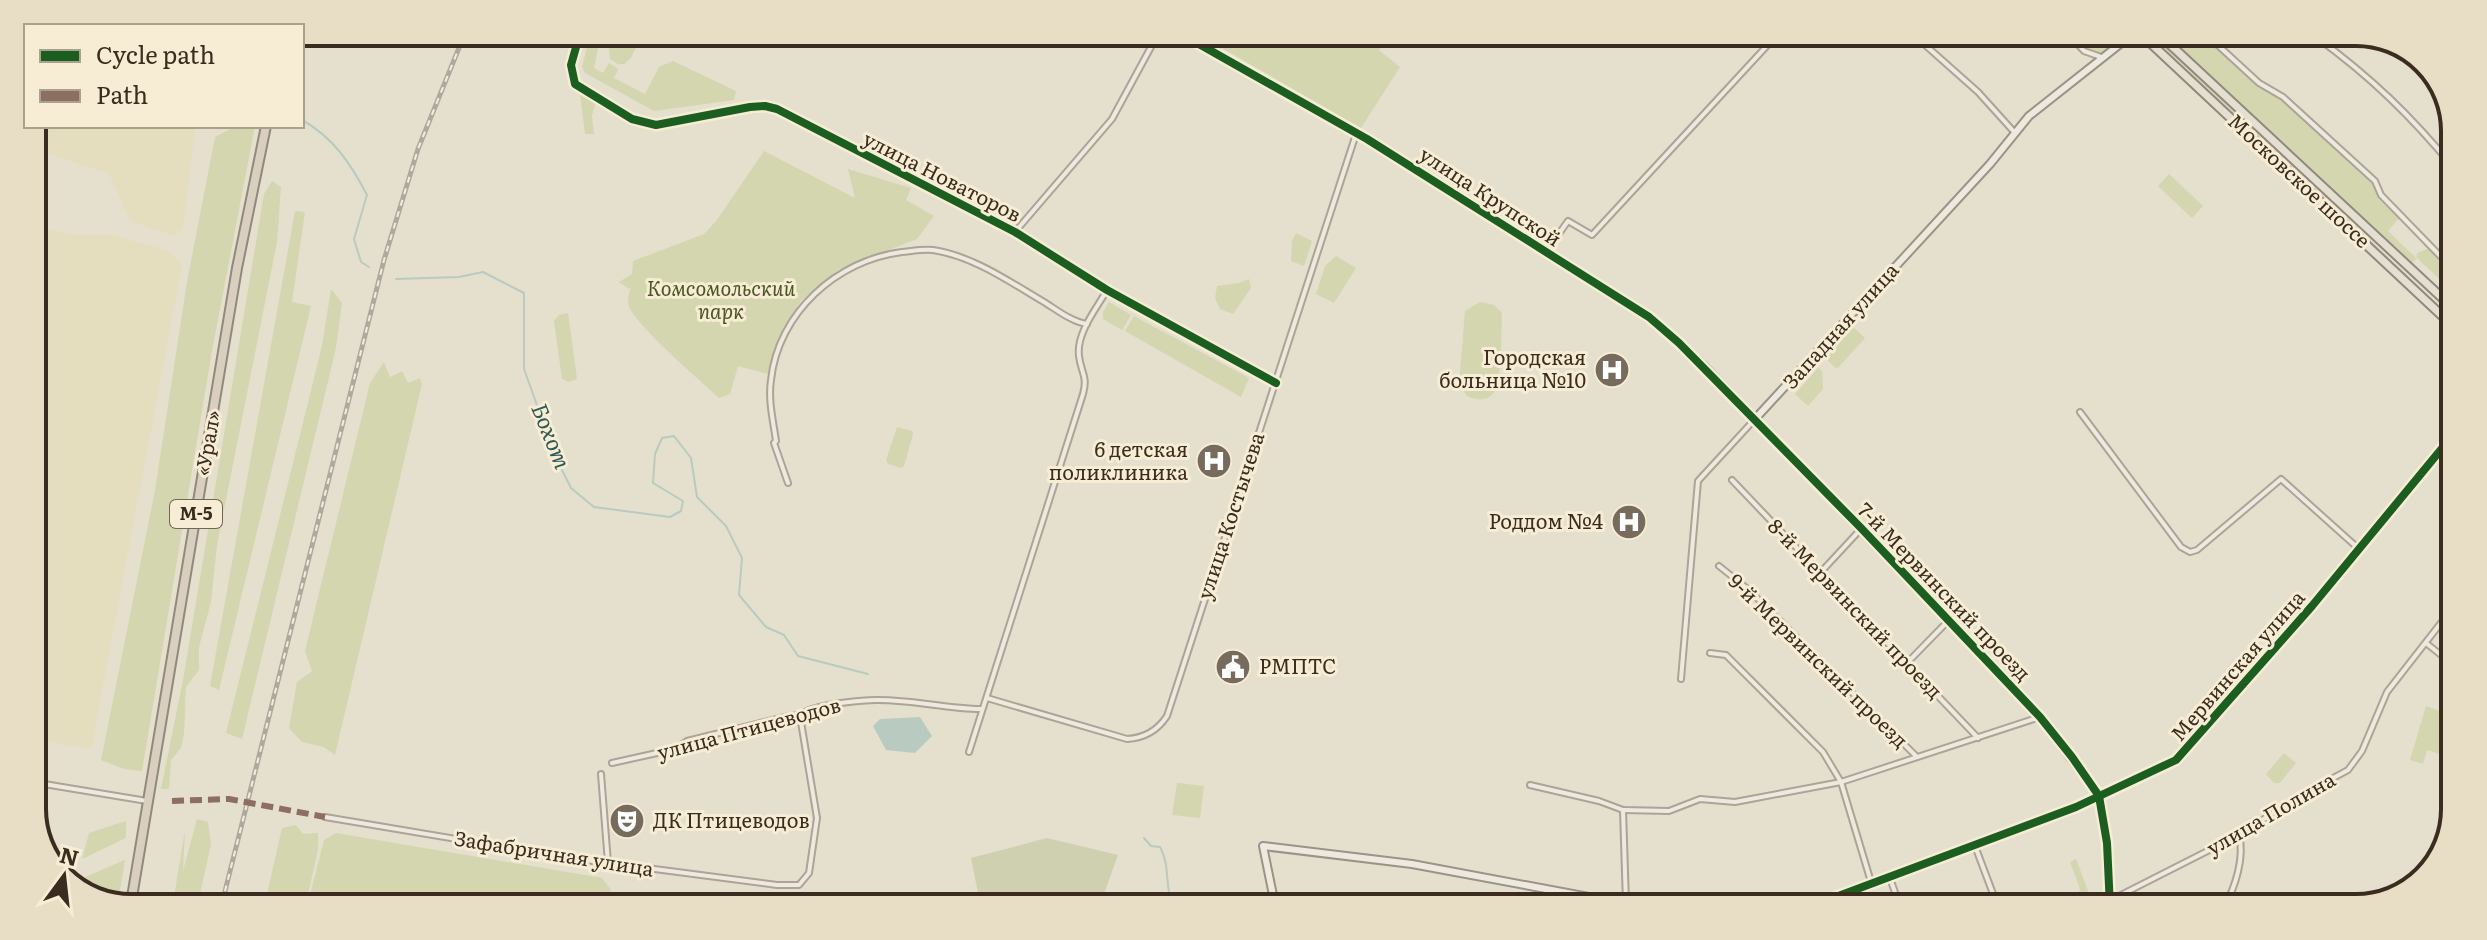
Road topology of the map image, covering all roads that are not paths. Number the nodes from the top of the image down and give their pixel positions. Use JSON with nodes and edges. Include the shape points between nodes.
{"nodes":[{"id":1,"x":576,"y":46,"type":"edge"},
{"id":2,"x":1152,"y":46,"type":"edge"},
{"id":3,"x":1204,"y":46,"type":"edge"},
{"id":4,"x":1214,"y":46,"type":"edge"},
{"id":5,"x":1767,"y":46,"type":"edge"},
{"id":6,"x":1926,"y":46,"type":"edge"},
{"id":7,"x":2079,"y":46,"type":"edge"},
{"id":8,"x":2117,"y":46,"type":"edge"},
{"id":9,"x":2154,"y":46,"type":"edge"},
{"id":10,"x":2172,"y":46,"type":"edge"},
{"id":11,"x":2219,"y":46,"type":"edge"},
{"id":12,"x":2328,"y":46,"type":"edge"},
{"id":13,"x":1217,"y":54,"type":"junction"},
{"id":14,"x":2103,"y":57,"type":"junction"},
{"id":15,"x":266,"y":128,"type":"edge"},
{"id":16,"x":1356,"y":132,"type":"junction"},
{"id":17,"x":2015,"y":133,"type":"junction"},
{"id":18,"x":2441,"y":152,"type":"edge"},
{"id":19,"x":1015,"y":232,"type":"junction"},
{"id":20,"x":1546,"y":252,"type":"junction"},
{"id":21,"x":2441,"y":256,"type":"edge"},
{"id":22,"x":1107,"y":290,"type":"junction"},
{"id":23,"x":2441,"y":297,"type":"edge"},
{"id":24,"x":2441,"y":315,"type":"edge"},
{"id":25,"x":1087,"y":324,"type":"junction"},
{"id":26,"x":1276,"y":383,"type":"junction"},
{"id":27,"x":2080,"y":412,"type":"dead end"},
{"id":28,"x":1755,"y":419,"type":"junction"},
{"id":29,"x":2441,"y":450,"type":"edge"},
{"id":30,"x":1732,"y":480,"type":"dead end"},
{"id":31,"x":788,"y":483,"type":"dead end"},
{"id":32,"x":1861,"y":528,"type":"junction"},
{"id":33,"x":2359,"y":549,"type":"junction"},
{"id":34,"x":1719,"y":566,"type":"dead end"},
{"id":35,"x":1821,"y":572,"type":"junction"},
{"id":36,"x":1948,"y":621,"type":"junction"},
{"id":37,"x":2441,"y":623,"type":"edge"},
{"id":38,"x":2426,"y":643,"type":"junction"},
{"id":39,"x":1710,"y":653,"type":"dead end"},
{"id":40,"x":2441,"y":655,"type":"edge"},
{"id":41,"x":1908,"y":662,"type":"junction"},
{"id":42,"x":1681,"y":679,"type":"dead end"},
{"id":43,"x":987,"y":698,"type":"junction"},
{"id":44,"x":981,"y":709,"type":"junction"},
{"id":45,"x":800,"y":716,"type":"junction"},
{"id":46,"x":2040,"y":717,"type":"junction"},
{"id":47,"x":1978,"y":738,"type":"junction"},
{"id":48,"x":969,"y":752,"type":"dead end"},
{"id":49,"x":1917,"y":757,"type":"junction"},
{"id":50,"x":612,"y":763,"type":"dead end"},
{"id":51,"x":601,"y":774,"type":"dead end"},
{"id":52,"x":1841,"y":782,"type":"junction"},
{"id":53,"x":46,"y":784,"type":"edge"},
{"id":54,"x":1530,"y":785,"type":"dead end"},
{"id":55,"x":2099,"y":796,"type":"junction"},
{"id":56,"x":147,"y":801,"type":"junction"},
{"id":57,"x":1623,"y":810,"type":"junction"},
{"id":58,"x":325,"y":817,"type":"dead end"},
{"id":59,"x":2239,"y":835,"type":"junction"},
{"id":60,"x":1974,"y":844,"type":"junction"},
{"id":61,"x":608,"y":863,"type":"junction"},
{"id":62,"x":1889,"y":876,"type":"junction"},
{"id":63,"x":1871,"y":882,"type":"junction"},
{"id":64,"x":132,"y":894,"type":"edge"},
{"id":65,"x":1273,"y":894,"type":"edge"},
{"id":66,"x":1569,"y":894,"type":"edge"},
{"id":67,"x":1626,"y":894,"type":"edge"},
{"id":68,"x":1841,"y":894,"type":"edge"},
{"id":69,"x":1895,"y":894,"type":"edge"},
{"id":70,"x":1993,"y":894,"type":"edge"},
{"id":71,"x":2109,"y":894,"type":"edge"},
{"id":72,"x":2123,"y":894,"type":"edge"},
{"id":73,"x":2231,"y":894,"type":"edge"}],
"edges":[{"from":1,"to":19,"type":"street","name":"улица Новаторов","via":[[571,65],[575,84],[632,119],[656,125],[750,107],[777,109]]},
{"from":2,"to":19,"type":"street","via":[[1112,119]]},
{"from":3,"to":13,"type":"street","name":"улица Крупской"},
{"from":4,"to":13,"type":"street"},
{"from":5,"to":20,"type":"street","via":[[1592,235],[1568,221]]},
{"from":6,"to":17,"type":"street"},
{"from":7,"to":14,"type":"street"},
{"from":8,"to":14,"type":"street","name":"Западная улица"},
{"from":9,"to":24,"type":"main road","name":"Московское шоссе"},
{"from":10,"to":23,"type":"main road","name":"Московское шоссе"},
{"from":11,"to":21,"type":"street","via":[[2375,181]]},
{"from":12,"to":18,"type":"street","via":[[2409,114]]},
{"from":13,"to":16,"type":"street","name":"улица Крупской"},
{"from":14,"to":17,"type":"street","name":"Западная улица","via":[[2041,103]]},
{"from":15,"to":56,"type":"highway","name":"«Урал»","number":"М-5"},
{"from":16,"to":20,"type":"street","name":"улица Крупской"},
{"from":16,"to":26,"type":"street","name":"улица Костычева"},
{"from":17,"to":28,"type":"street","name":"Западная улица"},
{"from":19,"to":22,"type":"street","name":"улица Новаторов"},
{"from":20,"to":28,"type":"street","name":"улица Крупской","via":[[1659,325]]},
{"from":22,"to":25,"type":"street"},
{"from":22,"to":26,"type":"street","name":"улица Новаторов"},
{"from":25,"to":31,"type":"street","via":[[991,271],[932,250],[889,254],[845,270],[804,304],[782,339],[774,364],[774,443]]},
{"from":25,"to":43,"type":"street","via":[[1078,353],[1087,382]]},
{"from":26,"to":43,"type":"street","name":"улица Костычева","via":[[1161,724],[1127,739]]},
{"from":27,"to":33,"type":"street","via":[[2187,551],[2197,550],[2281,479]]},
{"from":28,"to":32,"type":"street","name":"7-й Мервинский проезд"},
{"from":28,"to":42,"type":"street","name":"Западная улица","via":[[1698,481]]},
{"from":29,"to":33,"type":"street","name":"Мервинская улица"},
{"from":30,"to":35,"type":"street","name":"8-й Мервинский проезд"},
{"from":32,"to":35,"type":"street"},
{"from":32,"to":36,"type":"street","name":"7-й Мервинский проезд"},
{"from":33,"to":55,"type":"street","name":"Мервинская улица","via":[[2185,752],[2162,769]]},
{"from":34,"to":49,"type":"street","name":"9-й Мервинский проезд"},
{"from":35,"to":41,"type":"street","name":"8-й Мервинский проезд"},
{"from":36,"to":41,"type":"street"},
{"from":36,"to":46,"type":"street","name":"7-й Мервинский проезд"},
{"from":37,"to":38,"type":"street","name":"улица Полина"},
{"from":38,"to":40,"type":"street"},
{"from":38,"to":59,"type":"street","name":"улица Полина","via":[[2387,692],[2353,764]]},
{"from":39,"to":52,"type":"street","via":[[1726,655],[1816,744]]},
{"from":41,"to":47,"type":"street","name":"8-й Мервинский проезд"},
{"from":43,"to":44,"type":"street"},
{"from":44,"to":45,"type":"street","name":"улица Птицеводов","via":[[873,700],[810,709]]},
{"from":44,"to":48,"type":"street"},
{"from":45,"to":50,"type":"street","name":"улица Птицеводов"},
{"from":45,"to":61,"type":"street","name":"Зафабричная улица","via":[[817,818],[809,873],[802,884]]},
{"from":46,"to":47,"type":"street"},
{"from":46,"to":55,"type":"street","name":"7-й Мервинский проезд"},
{"from":47,"to":49,"type":"street"},
{"from":49,"to":52,"type":"street"},
{"from":51,"to":61,"type":"street"},
{"from":52,"to":57,"type":"street","via":[[1735,802],[1700,799],[1669,811]]},
{"from":52,"to":63,"type":"street"},
{"from":53,"to":56,"type":"street"},
{"from":54,"to":57,"type":"street"},
{"from":55,"to":60,"type":"street","name":"Мервинская улица"},
{"from":55,"to":71,"type":"street"},
{"from":56,"to":64,"type":"highway","name":"«Урал»","number":"М-5"},
{"from":57,"to":67,"type":"street"},
{"from":58,"to":61,"type":"street","name":"Зафабричная улица"},
{"from":59,"to":72,"type":"street","name":"улица Полина"},
{"from":59,"to":73,"type":"street","via":[[2242,847]]},
{"from":60,"to":62,"type":"street","name":"Мервинская улица"},
{"from":60,"to":70,"type":"street"},
{"from":62,"to":63,"type":"street","name":"Мервинская улица"},
{"from":62,"to":69,"type":"street"},
{"from":63,"to":68,"type":"street","name":"Мервинская улица"},
{"from":65,"to":66,"type":"street","via":[[1263,846],[1412,864]]}]}
